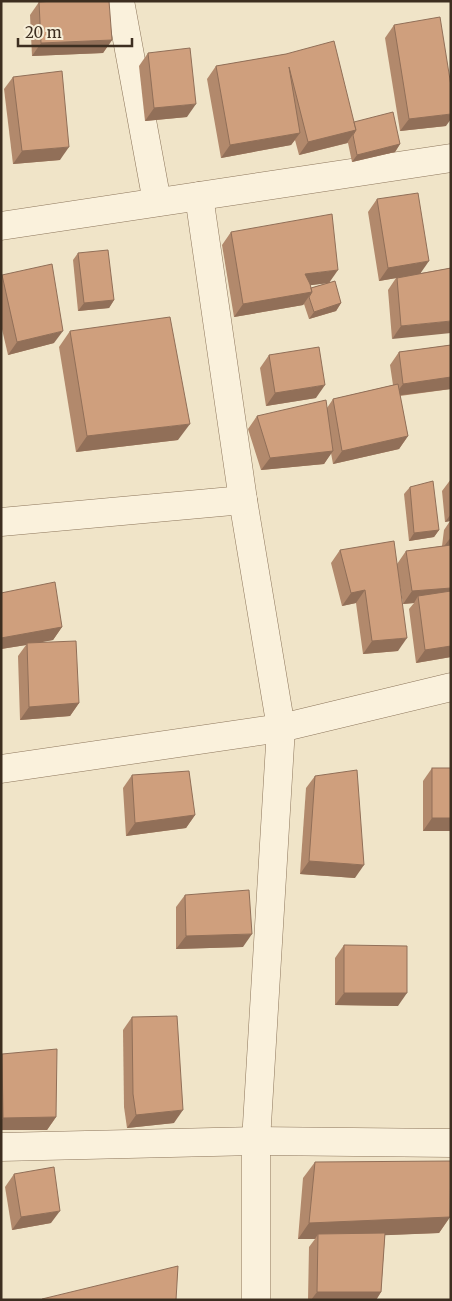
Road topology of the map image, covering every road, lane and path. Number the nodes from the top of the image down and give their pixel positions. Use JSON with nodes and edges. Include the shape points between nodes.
{"nodes":[{"id":1,"x":120,"y":1,"type":"edge"},
{"id":2,"x":451,"y":158,"type":"edge"},
{"id":3,"x":199,"y":196,"type":"junction"},
{"id":4,"x":157,"y":202,"type":"junction"},
{"id":5,"x":1,"y":226,"type":"edge"},
{"id":6,"x":243,"y":500,"type":"junction"},
{"id":7,"x":1,"y":522,"type":"edge"},
{"id":8,"x":451,"y":687,"type":"edge"},
{"id":9,"x":281,"y":728,"type":"junction"},
{"id":10,"x":1,"y":768,"type":"edge"},
{"id":11,"x":256,"y":1141,"type":"junction"},
{"id":12,"x":451,"y":1143,"type":"edge"},
{"id":13,"x":1,"y":1147,"type":"edge"},
{"id":14,"x":256,"y":1300,"type":"edge"}],
"edges":[{"from":1,"to":4,"type":"street"},
{"from":2,"to":3,"type":"street"},
{"from":3,"to":4,"type":"street"},
{"from":3,"to":6,"type":"street"},
{"from":4,"to":5,"type":"street"},
{"from":6,"to":7,"type":"street"},
{"from":6,"to":9,"type":"street"},
{"from":8,"to":9,"type":"street"},
{"from":9,"to":10,"type":"street"},
{"from":9,"to":11,"type":"street"},
{"from":11,"to":12,"type":"street"},
{"from":11,"to":13,"type":"street"},
{"from":11,"to":14,"type":"street"}]}
